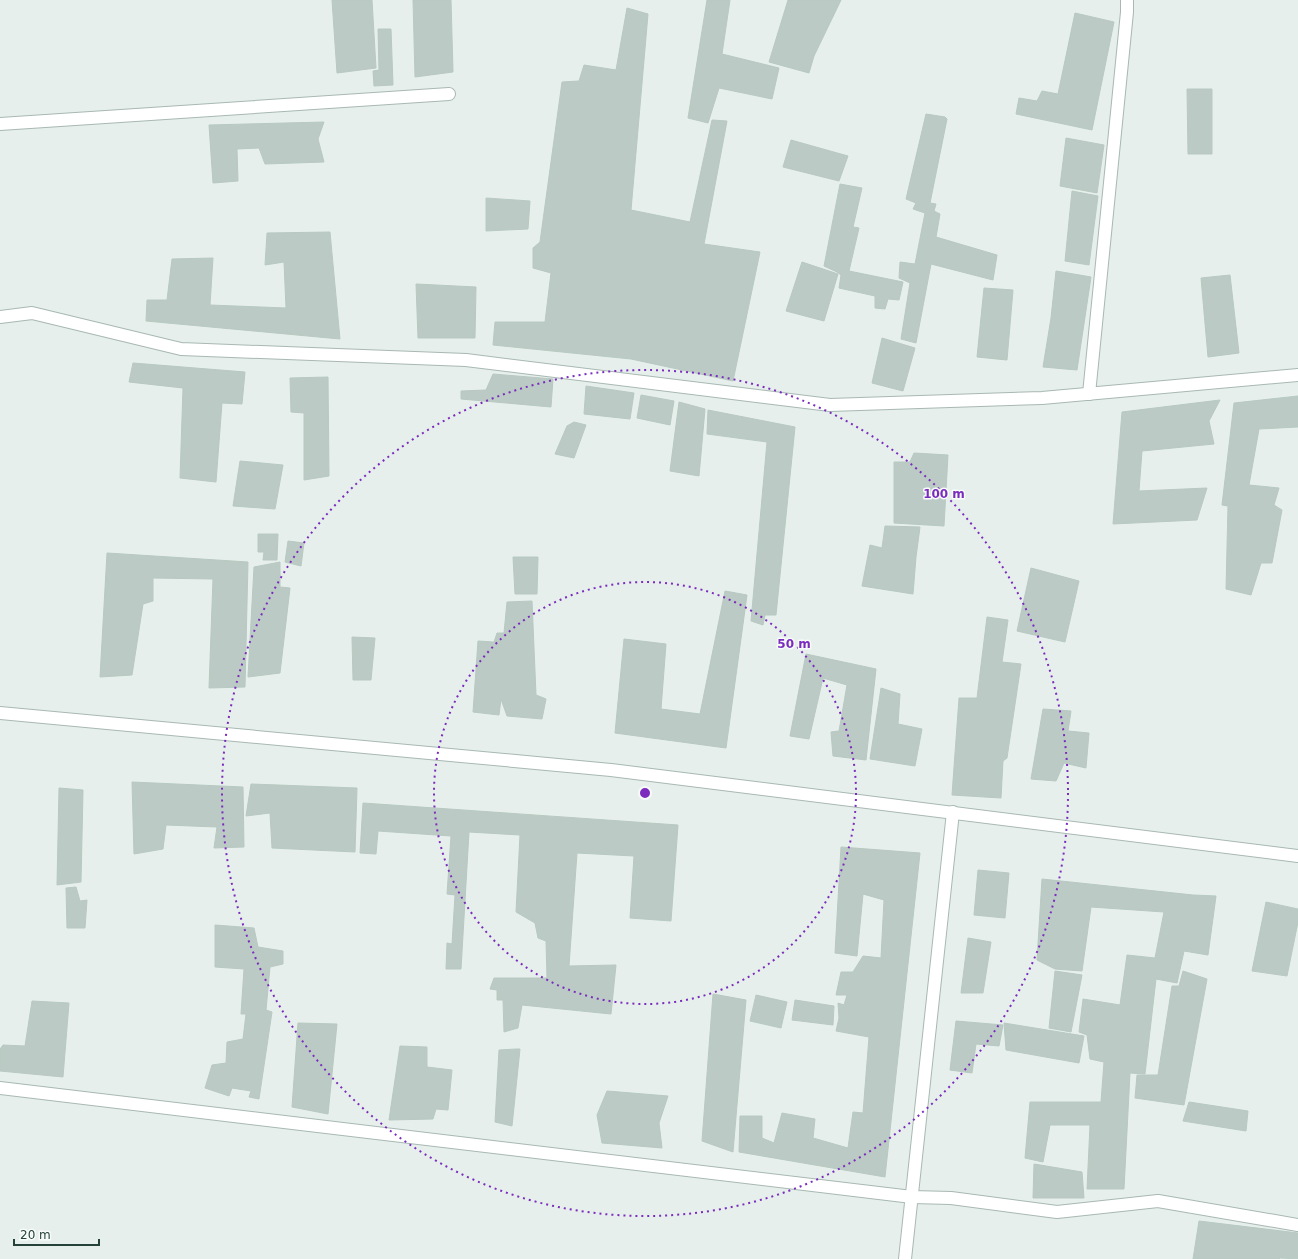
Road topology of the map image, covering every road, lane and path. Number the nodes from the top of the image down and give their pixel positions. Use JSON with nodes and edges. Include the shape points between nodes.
{"nodes":[{"id":1,"x":1127,"y":0,"type":"edge"},
{"id":2,"x":449,"y":94,"type":"dead end"},
{"id":3,"x":0,"y":124,"type":"edge"},
{"id":4,"x":0,"y":318,"type":"edge"},
{"id":5,"x":1298,"y":375,"type":"edge"},
{"id":6,"x":1089,"y":394,"type":"junction"},
{"id":7,"x":0,"y":713,"type":"edge"},
{"id":8,"x":953,"y":812,"type":"junction"},
{"id":9,"x":1298,"y":856,"type":"edge"},
{"id":10,"x":0,"y":1088,"type":"edge"},
{"id":11,"x":912,"y":1197,"type":"junction"},
{"id":12,"x":1298,"y":1225,"type":"edge"},
{"id":13,"x":905,"y":1259,"type":"edge"}],
"edges":[{"from":1,"to":6,"type":"street"},
{"from":2,"to":3,"type":"street"},
{"from":4,"to":6,"type":"street","via":[[32,313],[181,349],[466,360],[830,405],[1042,398]]},
{"from":5,"to":6,"type":"street"},
{"from":7,"to":8,"type":"street","via":[[611,770]]},
{"from":8,"to":9,"type":"street"},
{"from":8,"to":11,"type":"street"},
{"from":10,"to":11,"type":"street"},
{"from":11,"to":12,"type":"street","via":[[951,1198],[1057,1212],[1158,1201]]},
{"from":11,"to":13,"type":"street"}]}
